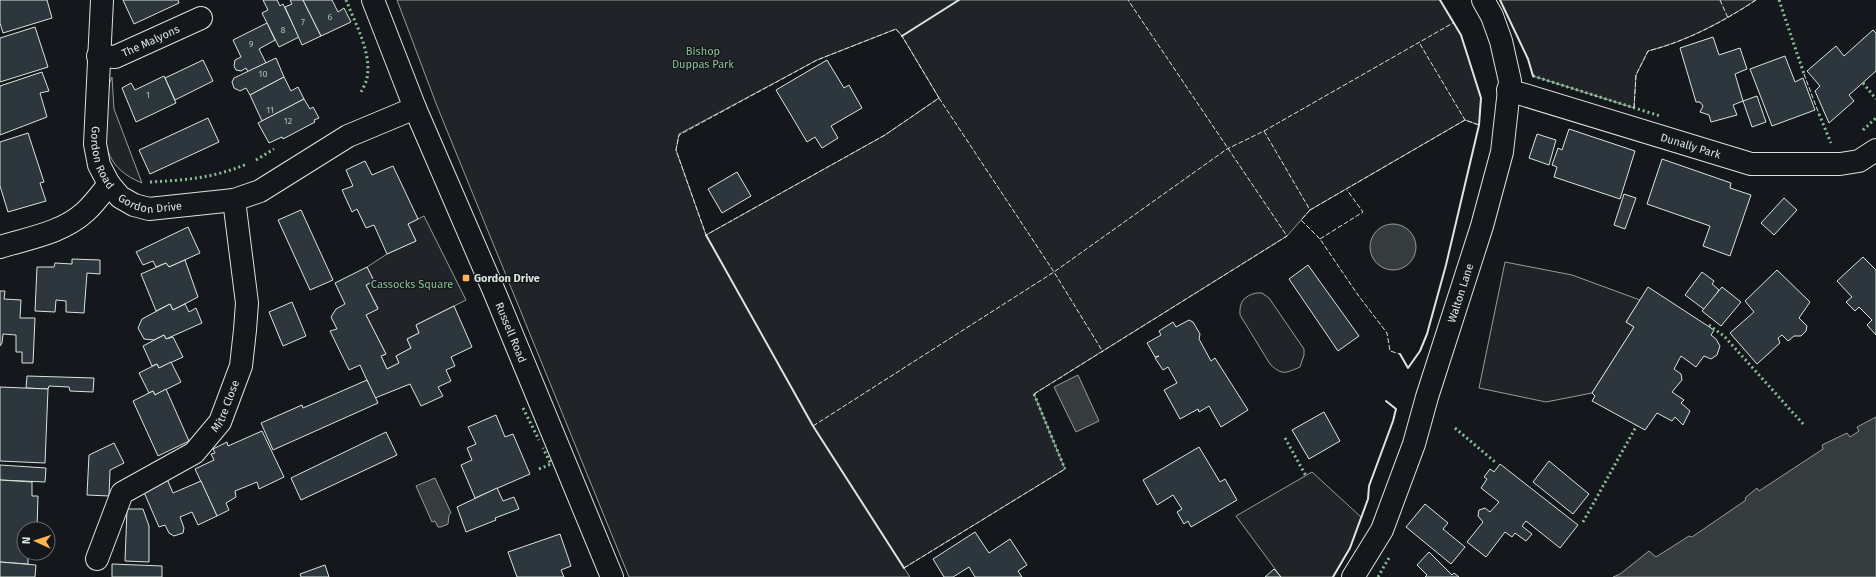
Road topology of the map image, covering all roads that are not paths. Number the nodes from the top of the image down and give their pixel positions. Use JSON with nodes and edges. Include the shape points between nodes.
{"nodes":[{"id":1,"x":102,"y":0,"type":"edge"},
{"id":2,"x":373,"y":0,"type":"edge"},
{"id":3,"x":1483,"y":0,"type":"edge"},
{"id":4,"x":201,"y":18,"type":"dead end"},
{"id":5,"x":98,"y":56,"type":"junction"},
{"id":6,"x":1508,"y":90,"type":"junction"},
{"id":7,"x":415,"y":108,"type":"junction"},
{"id":8,"x":1876,"y":150,"type":"edge"},
{"id":9,"x":109,"y":184,"type":"junction"},
{"id":10,"x":234,"y":200,"type":"junction"},
{"id":11,"x":0,"y":247,"type":"edge"},
{"id":12,"x":97,"y":559,"type":"dead end"},
{"id":13,"x":612,"y":577,"type":"edge"},
{"id":14,"x":1353,"y":577,"type":"edge"}],
"edges":[{"from":1,"to":5,"type":"street","name":"Gordon Road"},
{"from":2,"to":7,"type":"street","name":"Russell Road"},
{"from":3,"to":6,"type":"street","name":"Walton Lane","via":[[1501,41],[1510,81]]},
{"from":4,"to":5,"type":"street","name":"The Malyons","via":[[115,57]]},
{"from":5,"to":9,"type":"street","name":"Gordon Road","via":[[95,144],[99,165]]},
{"from":6,"to":8,"type":"street","name":"Dunally Park","via":[[1751,164],[1840,164],[1859,161]]},
{"from":6,"to":14,"type":"street","name":"Walton Lane","via":[[1502,152],[1482,226],[1414,444],[1382,530]]},
{"from":7,"to":10,"type":"street","name":"Gordon Drive","via":[[348,136],[260,191]]},
{"from":7,"to":13,"type":"street","name":"Russell Road"},
{"from":9,"to":10,"type":"street","name":"Gordon Drive","via":[[120,197],[134,205],[149,209]]},
{"from":9,"to":11,"type":"street","name":"Gordon Road","via":[[86,211],[70,223],[54,231]]},
{"from":10,"to":12,"type":"street","name":"Mitre Close","via":[[247,303],[241,366],[223,415],[194,454],[122,493]]}]}
